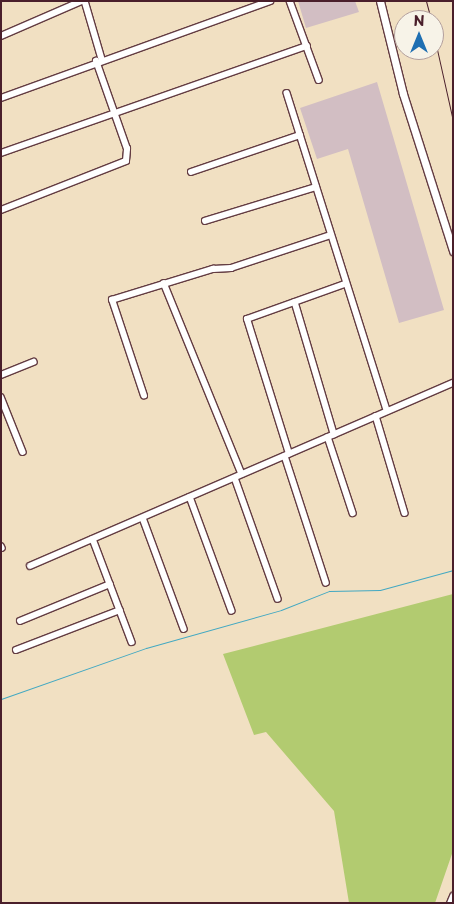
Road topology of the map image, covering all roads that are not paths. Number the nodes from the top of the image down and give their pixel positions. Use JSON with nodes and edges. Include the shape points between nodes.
{"nodes":[{"id":1,"x":84,"y":1,"type":"edge"},
{"id":2,"x":270,"y":1,"type":"edge"},
{"id":3,"x":290,"y":1,"type":"edge"},
{"id":4,"x":382,"y":1,"type":"edge"},
{"id":5,"x":1,"y":36,"type":"edge"},
{"id":6,"x":306,"y":46,"type":"junction"},
{"id":7,"x":99,"y":60,"type":"junction"},
{"id":8,"x":319,"y":80,"type":"dead end"},
{"id":9,"x":288,"y":94,"type":"dead end"},
{"id":10,"x":1,"y":98,"type":"edge"},
{"id":11,"x":114,"y":113,"type":"junction"},
{"id":12,"x":300,"y":134,"type":"junction"},
{"id":13,"x":1,"y":153,"type":"edge"},
{"id":14,"x":191,"y":172,"type":"dead end"},
{"id":15,"x":316,"y":187,"type":"junction"},
{"id":16,"x":1,"y":210,"type":"edge"},
{"id":17,"x":205,"y":221,"type":"dead end"},
{"id":18,"x":331,"y":235,"type":"junction"},
{"id":19,"x":453,"y":251,"type":"edge"},
{"id":20,"x":164,"y":283,"type":"junction"},
{"id":21,"x":346,"y":284,"type":"junction"},
{"id":22,"x":295,"y":302,"type":"junction"},
{"id":23,"x":34,"y":362,"type":"dead end"},
{"id":24,"x":1,"y":375,"type":"edge"},
{"id":25,"x":453,"y":383,"type":"edge"},
{"id":26,"x":1,"y":396,"type":"edge"},
{"id":27,"x":144,"y":396,"type":"dead end"},
{"id":28,"x":387,"y":411,"type":"junction"},
{"id":29,"x":376,"y":416,"type":"junction"},
{"id":30,"x":331,"y":436,"type":"junction"},
{"id":31,"x":23,"y":452,"type":"dead end"},
{"id":32,"x":287,"y":455,"type":"junction"},
{"id":33,"x":242,"y":474,"type":"junction"},
{"id":34,"x":235,"y":478,"type":"junction"},
{"id":35,"x":190,"y":497,"type":"junction"},
{"id":36,"x":353,"y":513,"type":"dead end"},
{"id":37,"x":405,"y":513,"type":"dead end"},
{"id":38,"x":143,"y":518,"type":"junction"},
{"id":39,"x":93,"y":540,"type":"junction"},
{"id":40,"x":30,"y":566,"type":"dead end"},
{"id":41,"x":326,"y":582,"type":"dead end"},
{"id":42,"x":110,"y":584,"type":"junction"},
{"id":43,"x":278,"y":599,"type":"dead end"},
{"id":44,"x":120,"y":610,"type":"junction"},
{"id":45,"x":232,"y":611,"type":"dead end"},
{"id":46,"x":20,"y":621,"type":"dead end"},
{"id":47,"x":184,"y":628,"type":"dead end"},
{"id":48,"x":132,"y":642,"type":"dead end"},
{"id":49,"x":16,"y":650,"type":"dead end"},
{"id":50,"x":453,"y":896,"type":"edge"},
{"id":51,"x":450,"y":903,"type":"edge"}],
"edges":[{"from":1,"to":5,"type":"street"},
{"from":1,"to":7,"type":"street"},
{"from":2,"to":7,"type":"street"},
{"from":3,"to":6,"type":"street"},
{"from":4,"to":19,"type":"main road"},
{"from":6,"to":8,"type":"street"},
{"from":6,"to":11,"type":"street"},
{"from":7,"to":10,"type":"street"},
{"from":7,"to":11,"type":"street"},
{"from":9,"to":12,"type":"street"},
{"from":11,"to":13,"type":"street"},
{"from":11,"to":16,"type":"street","via":[[127,149],[126,161]]},
{"from":12,"to":14,"type":"street"},
{"from":12,"to":15,"type":"street"},
{"from":15,"to":17,"type":"street"},
{"from":15,"to":18,"type":"street"},
{"from":18,"to":20,"type":"street","via":[[231,268],[222,267]]},
{"from":18,"to":21,"type":"street"},
{"from":20,"to":27,"type":"street","via":[[112,300]]},
{"from":20,"to":33,"type":"street"},
{"from":21,"to":22,"type":"street"},
{"from":21,"to":28,"type":"street"},
{"from":22,"to":30,"type":"street"},
{"from":22,"to":32,"type":"street","via":[[247,319]]},
{"from":23,"to":24,"type":"street"},
{"from":25,"to":28,"type":"street"},
{"from":26,"to":31,"type":"street"},
{"from":28,"to":29,"type":"street"},
{"from":29,"to":30,"type":"street"},
{"from":29,"to":37,"type":"street"},
{"from":30,"to":32,"type":"street"},
{"from":30,"to":36,"type":"street"},
{"from":32,"to":33,"type":"street"},
{"from":32,"to":41,"type":"street"},
{"from":33,"to":34,"type":"street"},
{"from":34,"to":35,"type":"street"},
{"from":34,"to":43,"type":"street"},
{"from":35,"to":38,"type":"street"},
{"from":35,"to":45,"type":"street"},
{"from":38,"to":39,"type":"street"},
{"from":38,"to":47,"type":"street"},
{"from":39,"to":40,"type":"street"},
{"from":39,"to":42,"type":"street"},
{"from":42,"to":44,"type":"street"},
{"from":42,"to":46,"type":"street"},
{"from":44,"to":48,"type":"street"},
{"from":44,"to":49,"type":"street"},
{"from":50,"to":51,"type":"main road"}]}
